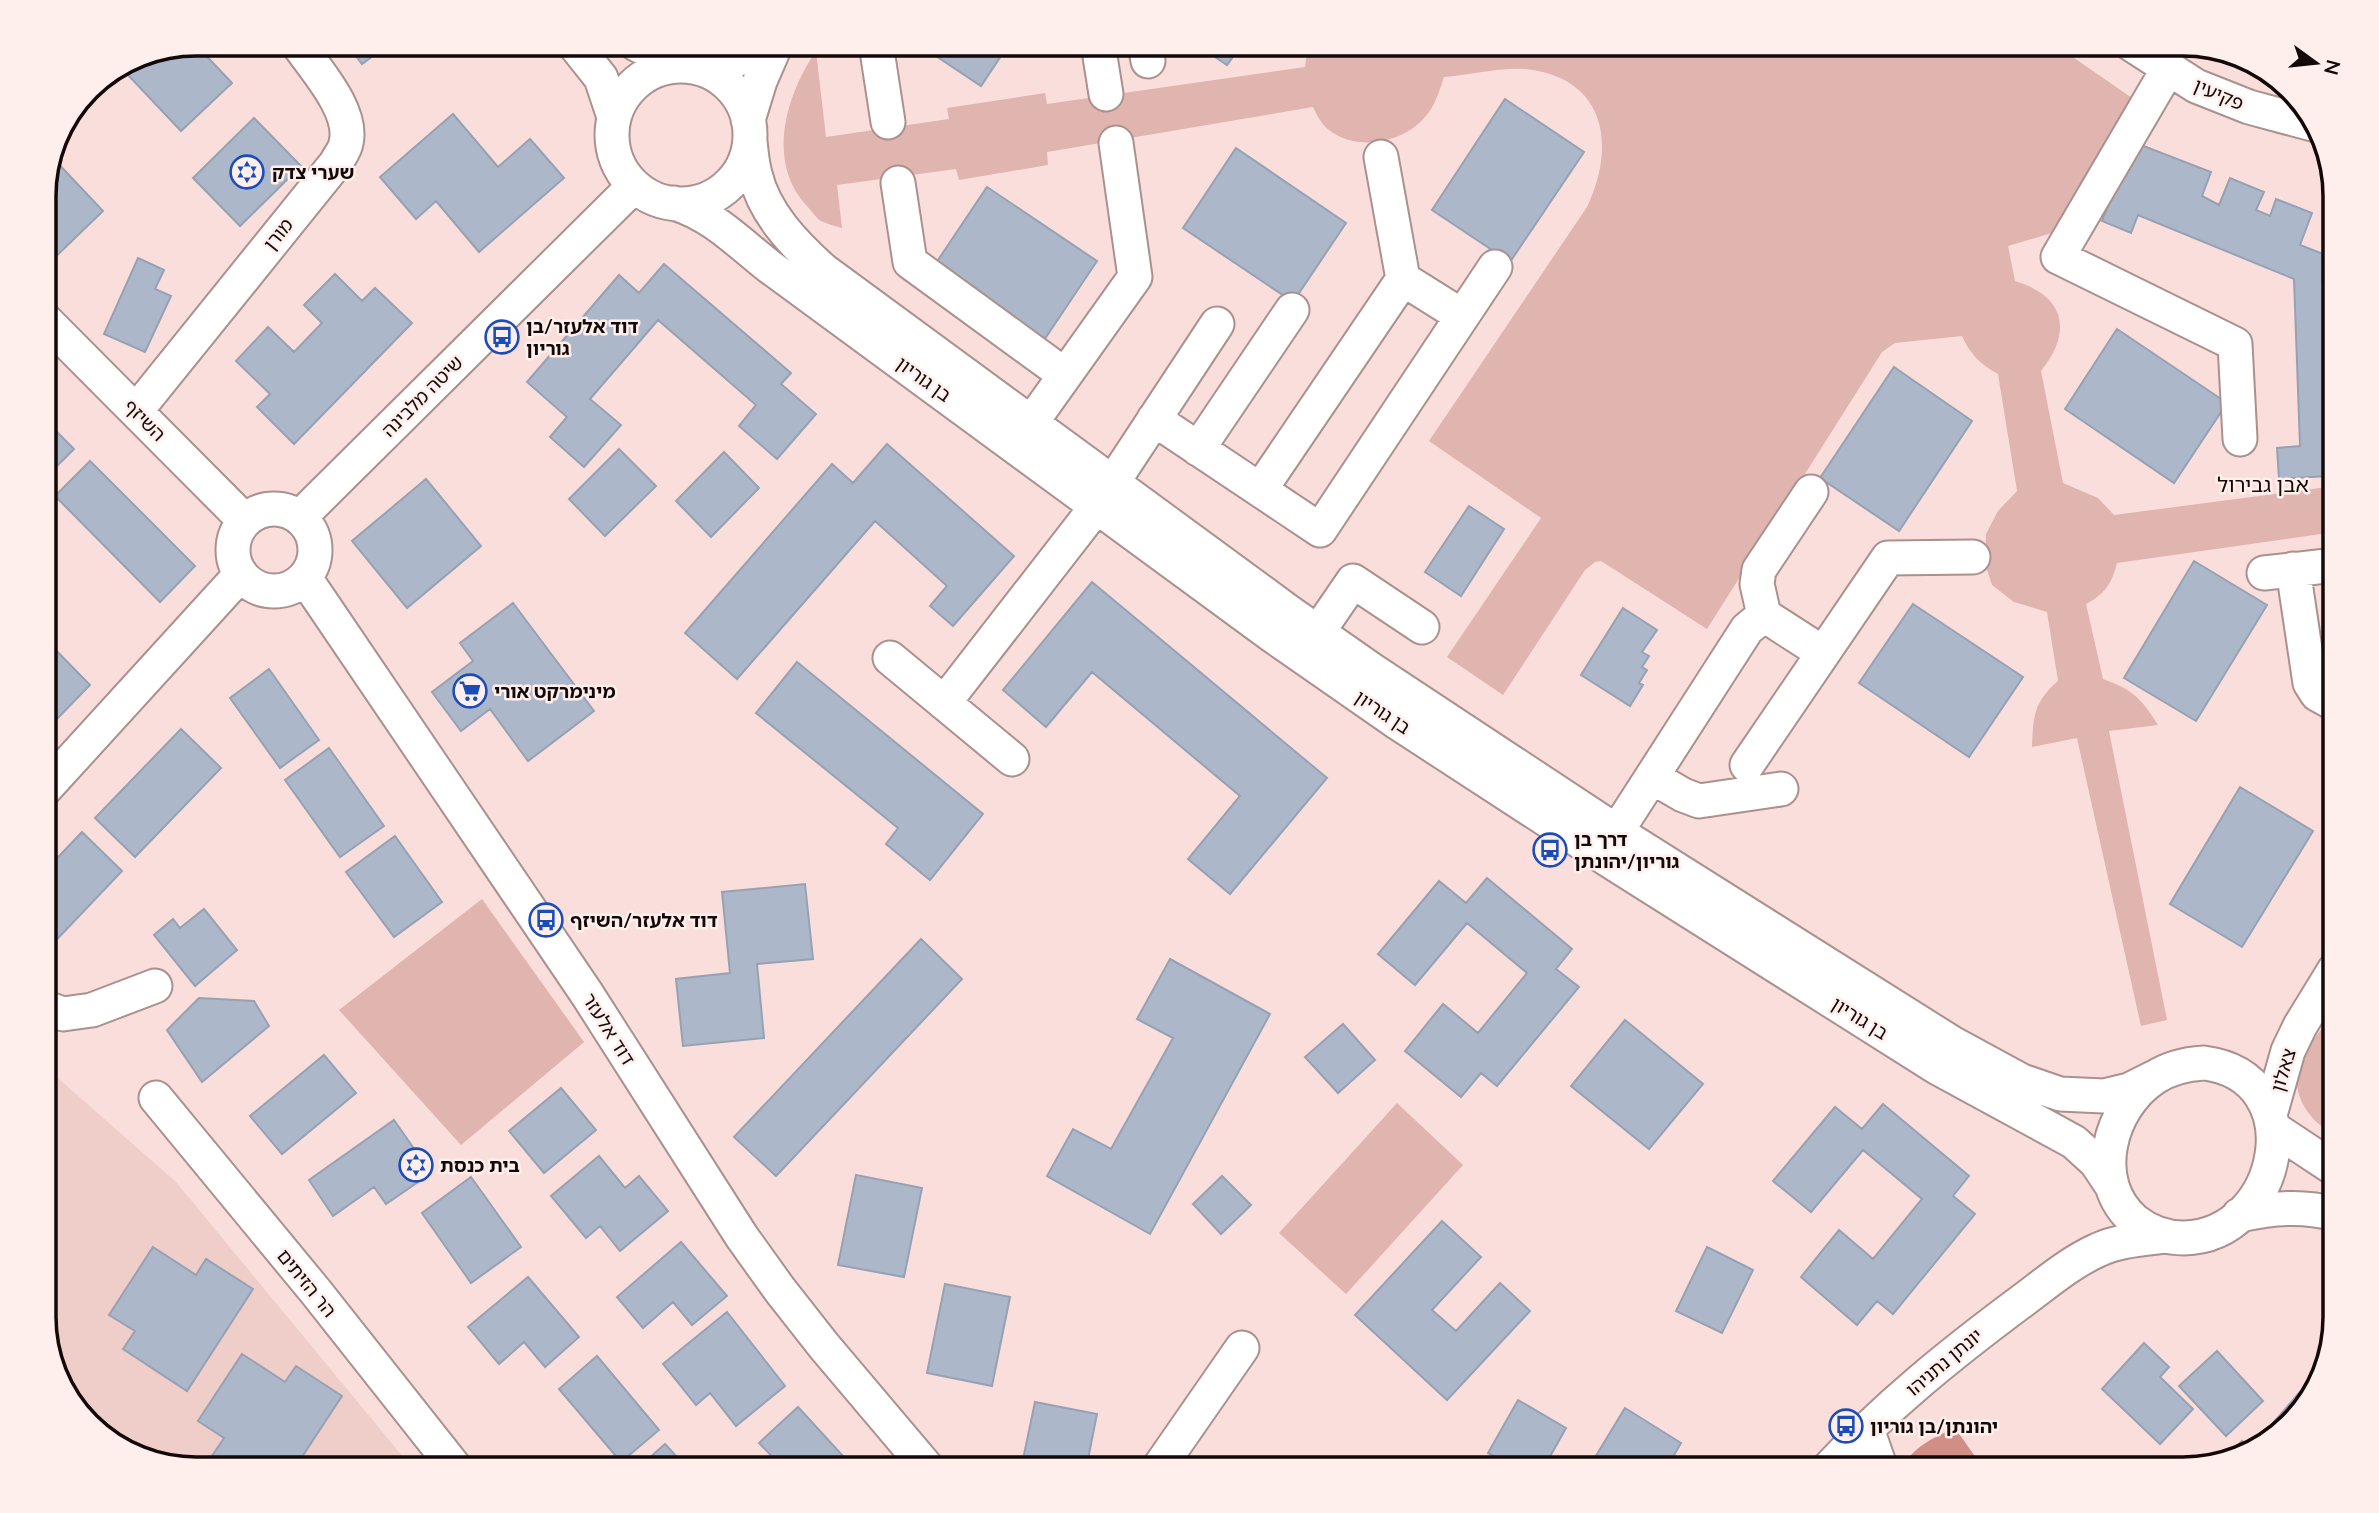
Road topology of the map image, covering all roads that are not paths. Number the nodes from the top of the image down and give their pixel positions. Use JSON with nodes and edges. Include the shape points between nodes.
{"nodes":[{"id":1,"x":306,"y":56,"type":"edge"},
{"id":2,"x":584,"y":56,"type":"edge"},
{"id":3,"x":664,"y":56,"type":"edge"},
{"id":4,"x":746,"y":56,"type":"edge"},
{"id":5,"x":770,"y":56,"type":"edge"},
{"id":6,"x":878,"y":56,"type":"edge"},
{"id":7,"x":1100,"y":56,"type":"edge"},
{"id":8,"x":2149,"y":56,"type":"edge"},
{"id":9,"x":688,"y":66,"type":"junction"},
{"id":10,"x":2168,"y":69,"type":"junction"},
{"id":11,"x":1106,"y":94,"type":"dead end"},
{"id":12,"x":614,"y":117,"type":"junction"},
{"id":13,"x":2301,"y":121,"type":"edge"},
{"id":14,"x":888,"y":122,"type":"dead end"},
{"id":15,"x":749,"y":131,"type":"junction"},
{"id":16,"x":1116,"y":142,"type":"dead end"},
{"id":17,"x":1381,"y":157,"type":"dead end"},
{"id":18,"x":898,"y":183,"type":"dead end"},
{"id":19,"x":634,"y":186,"type":"junction"},
{"id":20,"x":674,"y":204,"type":"junction"},
{"id":21,"x":1495,"y":267,"type":"dead end"},
{"id":22,"x":1403,"y":279,"type":"junction"},
{"id":23,"x":1292,"y":310,"type":"dead end"},
{"id":24,"x":1462,"y":316,"type":"junction"},
{"id":25,"x":1217,"y":324,"type":"dead end"},
{"id":26,"x":56,"y":330,"type":"edge"},
{"id":27,"x":1065,"y":375,"type":"junction"},
{"id":28,"x":136,"y":411,"type":"junction"},
{"id":29,"x":1154,"y":419,"type":"junction"},
{"id":30,"x":1031,"y":423,"type":"junction"},
{"id":31,"x":2240,"y":439,"type":"dead end"},
{"id":32,"x":1198,"y":449,"type":"junction"},
{"id":33,"x":1260,"y":490,"type":"junction"},
{"id":34,"x":1811,"y":492,"type":"dead end"},
{"id":35,"x":1105,"y":494,"type":"junction"},
{"id":36,"x":300,"y":517,"type":"junction"},
{"id":37,"x":245,"y":521,"type":"junction"},
{"id":38,"x":1973,"y":557,"type":"dead end"},
{"id":39,"x":2323,"y":566,"type":"edge"},
{"id":40,"x":241,"y":574,"type":"junction"},
{"id":41,"x":305,"y":578,"type":"junction"},
{"id":42,"x":1764,"y":615,"type":"junction"},
{"id":43,"x":1422,"y":627,"type":"dead end"},
{"id":44,"x":1318,"y":632,"type":"junction"},
{"id":45,"x":1823,"y":653,"type":"junction"},
{"id":46,"x":890,"y":658,"type":"dead end"},
{"id":47,"x":2323,"y":697,"type":"edge"},
{"id":48,"x":944,"y":703,"type":"junction"},
{"id":49,"x":1012,"y":759,"type":"dead end"},
{"id":50,"x":1747,"y":765,"type":"dead end"},
{"id":51,"x":56,"y":769,"type":"edge"},
{"id":52,"x":1652,"y":777,"type":"junction"},
{"id":53,"x":1781,"y":789,"type":"dead end"},
{"id":54,"x":1616,"y":831,"type":"junction"},
{"id":55,"x":155,"y":986,"type":"dead end"},
{"id":56,"x":2323,"y":989,"type":"edge"},
{"id":57,"x":56,"y":1011,"type":"edge"},
{"id":58,"x":2300,"y":1026,"type":"junction"},
{"id":59,"x":2229,"y":1069,"type":"junction"},
{"id":60,"x":2155,"y":1077,"type":"junction"},
{"id":61,"x":156,"y":1098,"type":"dead end"},
{"id":62,"x":2272,"y":1121,"type":"junction"},
{"id":63,"x":2323,"y":1160,"type":"edge"},
{"id":64,"x":2115,"y":1192,"type":"junction"},
{"id":65,"x":2323,"y":1211,"type":"edge"},
{"id":66,"x":2239,"y":1215,"type":"junction"},
{"id":67,"x":2166,"y":1236,"type":"junction"},
{"id":68,"x":2069,"y":1266,"type":"junction"},
{"id":69,"x":1242,"y":1349,"type":"dead end"},
{"id":70,"x":1867,"y":1429,"type":"junction"},
{"id":71,"x":447,"y":1457,"type":"edge"},
{"id":72,"x":918,"y":1457,"type":"edge"},
{"id":73,"x":1165,"y":1457,"type":"edge"},
{"id":74,"x":1840,"y":1457,"type":"edge"},
{"id":75,"x":1877,"y":1457,"type":"edge"}],
"edges":[{"from":1,"to":28,"type":"street","name":"מורן","via":[[344,112],[346,145]]},
{"from":2,"to":12,"type":"street","via":[[601,78]]},
{"from":3,"to":9,"type":"street"},
{"from":4,"to":9,"type":"street","via":[[714,68]]},
{"from":5,"to":15,"type":"street"},
{"from":6,"to":14,"type":"street"},
{"from":7,"to":11,"type":"street"},
{"from":8,"to":10,"type":"street","name":"פקיעין"},
{"from":9,"to":12,"type":"street","via":[[656,70],[637,80]]},
{"from":9,"to":15,"type":"street","via":[[719,77],[735,91]]},
{"from":10,"to":13,"type":"street","name":"פקיעין","via":[[2222,97]]},
{"from":10,"to":31,"type":"street","via":[[2058,257],[2235,344]]},
{"from":12,"to":19,"type":"street","via":[[613,149]]},
{"from":15,"to":20,"type":"street","via":[[744,163],[724,189],[696,202]]},
{"from":15,"to":30,"type":"street","name":"בן גוריון","via":[[755,175],[767,203],[800,249]]},
{"from":16,"to":27,"type":"street","via":[[1135,277]]},
{"from":17,"to":22,"type":"street"},
{"from":18,"to":27,"type":"street","via":[[910,262]]},
{"from":19,"to":20,"type":"street","via":[[652,198]]},
{"from":19,"to":36,"type":"street","name":"שיטה מלבינה"},
{"from":20,"to":35,"type":"street","name":"בן גוריון","via":[[720,225],[770,267]]},
{"from":21,"to":24,"type":"street"},
{"from":22,"to":24,"type":"street"},
{"from":22,"to":33,"type":"street"},
{"from":23,"to":32,"type":"street"},
{"from":24,"to":33,"type":"street","via":[[1320,530]]},
{"from":25,"to":29,"type":"street"},
{"from":26,"to":28,"type":"street","name":"השיזף"},
{"from":27,"to":30,"type":"street"},
{"from":28,"to":37,"type":"street","name":"השיזף"},
{"from":29,"to":32,"type":"street"},
{"from":29,"to":35,"type":"street"},
{"from":30,"to":35,"type":"street","name":"בן גוריון"},
{"from":32,"to":33,"type":"street"},
{"from":34,"to":42,"type":"street","via":[[1759,570],[1757,584]]},
{"from":35,"to":44,"type":"street","name":"בן גוריון"},
{"from":35,"to":48,"type":"street"},
{"from":35,"to":64,"type":"street","name":"בן גוריון","via":[[1314,665],[1525,806],[1938,1068],[2074,1142],[2096,1162]]},
{"from":36,"to":37,"type":"street","via":[[266,509]]},
{"from":36,"to":41,"type":"street","via":[[314,540],[312,566]]},
{"from":37,"to":40,"type":"street","via":[[233,547]]},
{"from":38,"to":45,"type":"street","via":[[1888,558]]},
{"from":39,"to":47,"type":"street","via":[[2279,571],[2310,683]]},
{"from":40,"to":41,"type":"street","via":[[260,589],[272,591]]},
{"from":40,"to":51,"type":"street"},
{"from":41,"to":72,"type":"street","name":"דוד אלעזר","via":[[587,993],[742,1237],[824,1346]]},
{"from":42,"to":45,"type":"street"},
{"from":42,"to":52,"type":"street","via":[[1747,629]]},
{"from":43,"to":44,"type":"street","via":[[1353,581]]},
{"from":44,"to":54,"type":"street","name":"בן גוריון"},
{"from":45,"to":50,"type":"street"},
{"from":46,"to":48,"type":"street"},
{"from":48,"to":49,"type":"street"},
{"from":52,"to":53,"type":"street","via":[[1699,801]]},
{"from":52,"to":54,"type":"street"},
{"from":54,"to":60,"type":"street","name":"בן גוריון","via":[[1952,1043],[2022,1081],[2060,1094],[2104,1096]]},
{"from":55,"to":57,"type":"street","via":[[92,1010]]},
{"from":56,"to":58,"type":"street","name":"צאלון"},
{"from":58,"to":59,"type":"street","name":"צאלון","via":[[2259,1056]]},
{"from":58,"to":62,"type":"street","name":"צאלון","via":[[2284,1060]]},
{"from":59,"to":60,"type":"street","via":[[2191,1064]]},
{"from":59,"to":62,"type":"street","via":[[2250,1083]]},
{"from":60,"to":64,"type":"street","via":[[2134,1096],[2118,1120],[2109,1147]]},
{"from":61,"to":71,"type":"street","name":"הר הזיתים"},
{"from":62,"to":63,"type":"street"},
{"from":62,"to":66,"type":"street","via":[[2273,1154],[2265,1181]]},
{"from":64,"to":67,"type":"street","via":[[2132,1219]]},
{"from":64,"to":68,"type":"street","name":"יונתן נתניהו","via":[[2109,1219]]},
{"from":65,"to":66,"type":"street","via":[[2285,1207]]},
{"from":66,"to":67,"type":"street","via":[[2204,1235]]},
{"from":67,"to":68,"type":"street","name":"יונתן נתניהו","via":[[2117,1243]]},
{"from":68,"to":70,"type":"street","name":"יונתן נתניהו","via":[[1951,1353]]},
{"from":69,"to":73,"type":"street"},
{"from":70,"to":74,"type":"street","name":"יונתן נתניהו"},
{"from":70,"to":75,"type":"street"}]}
